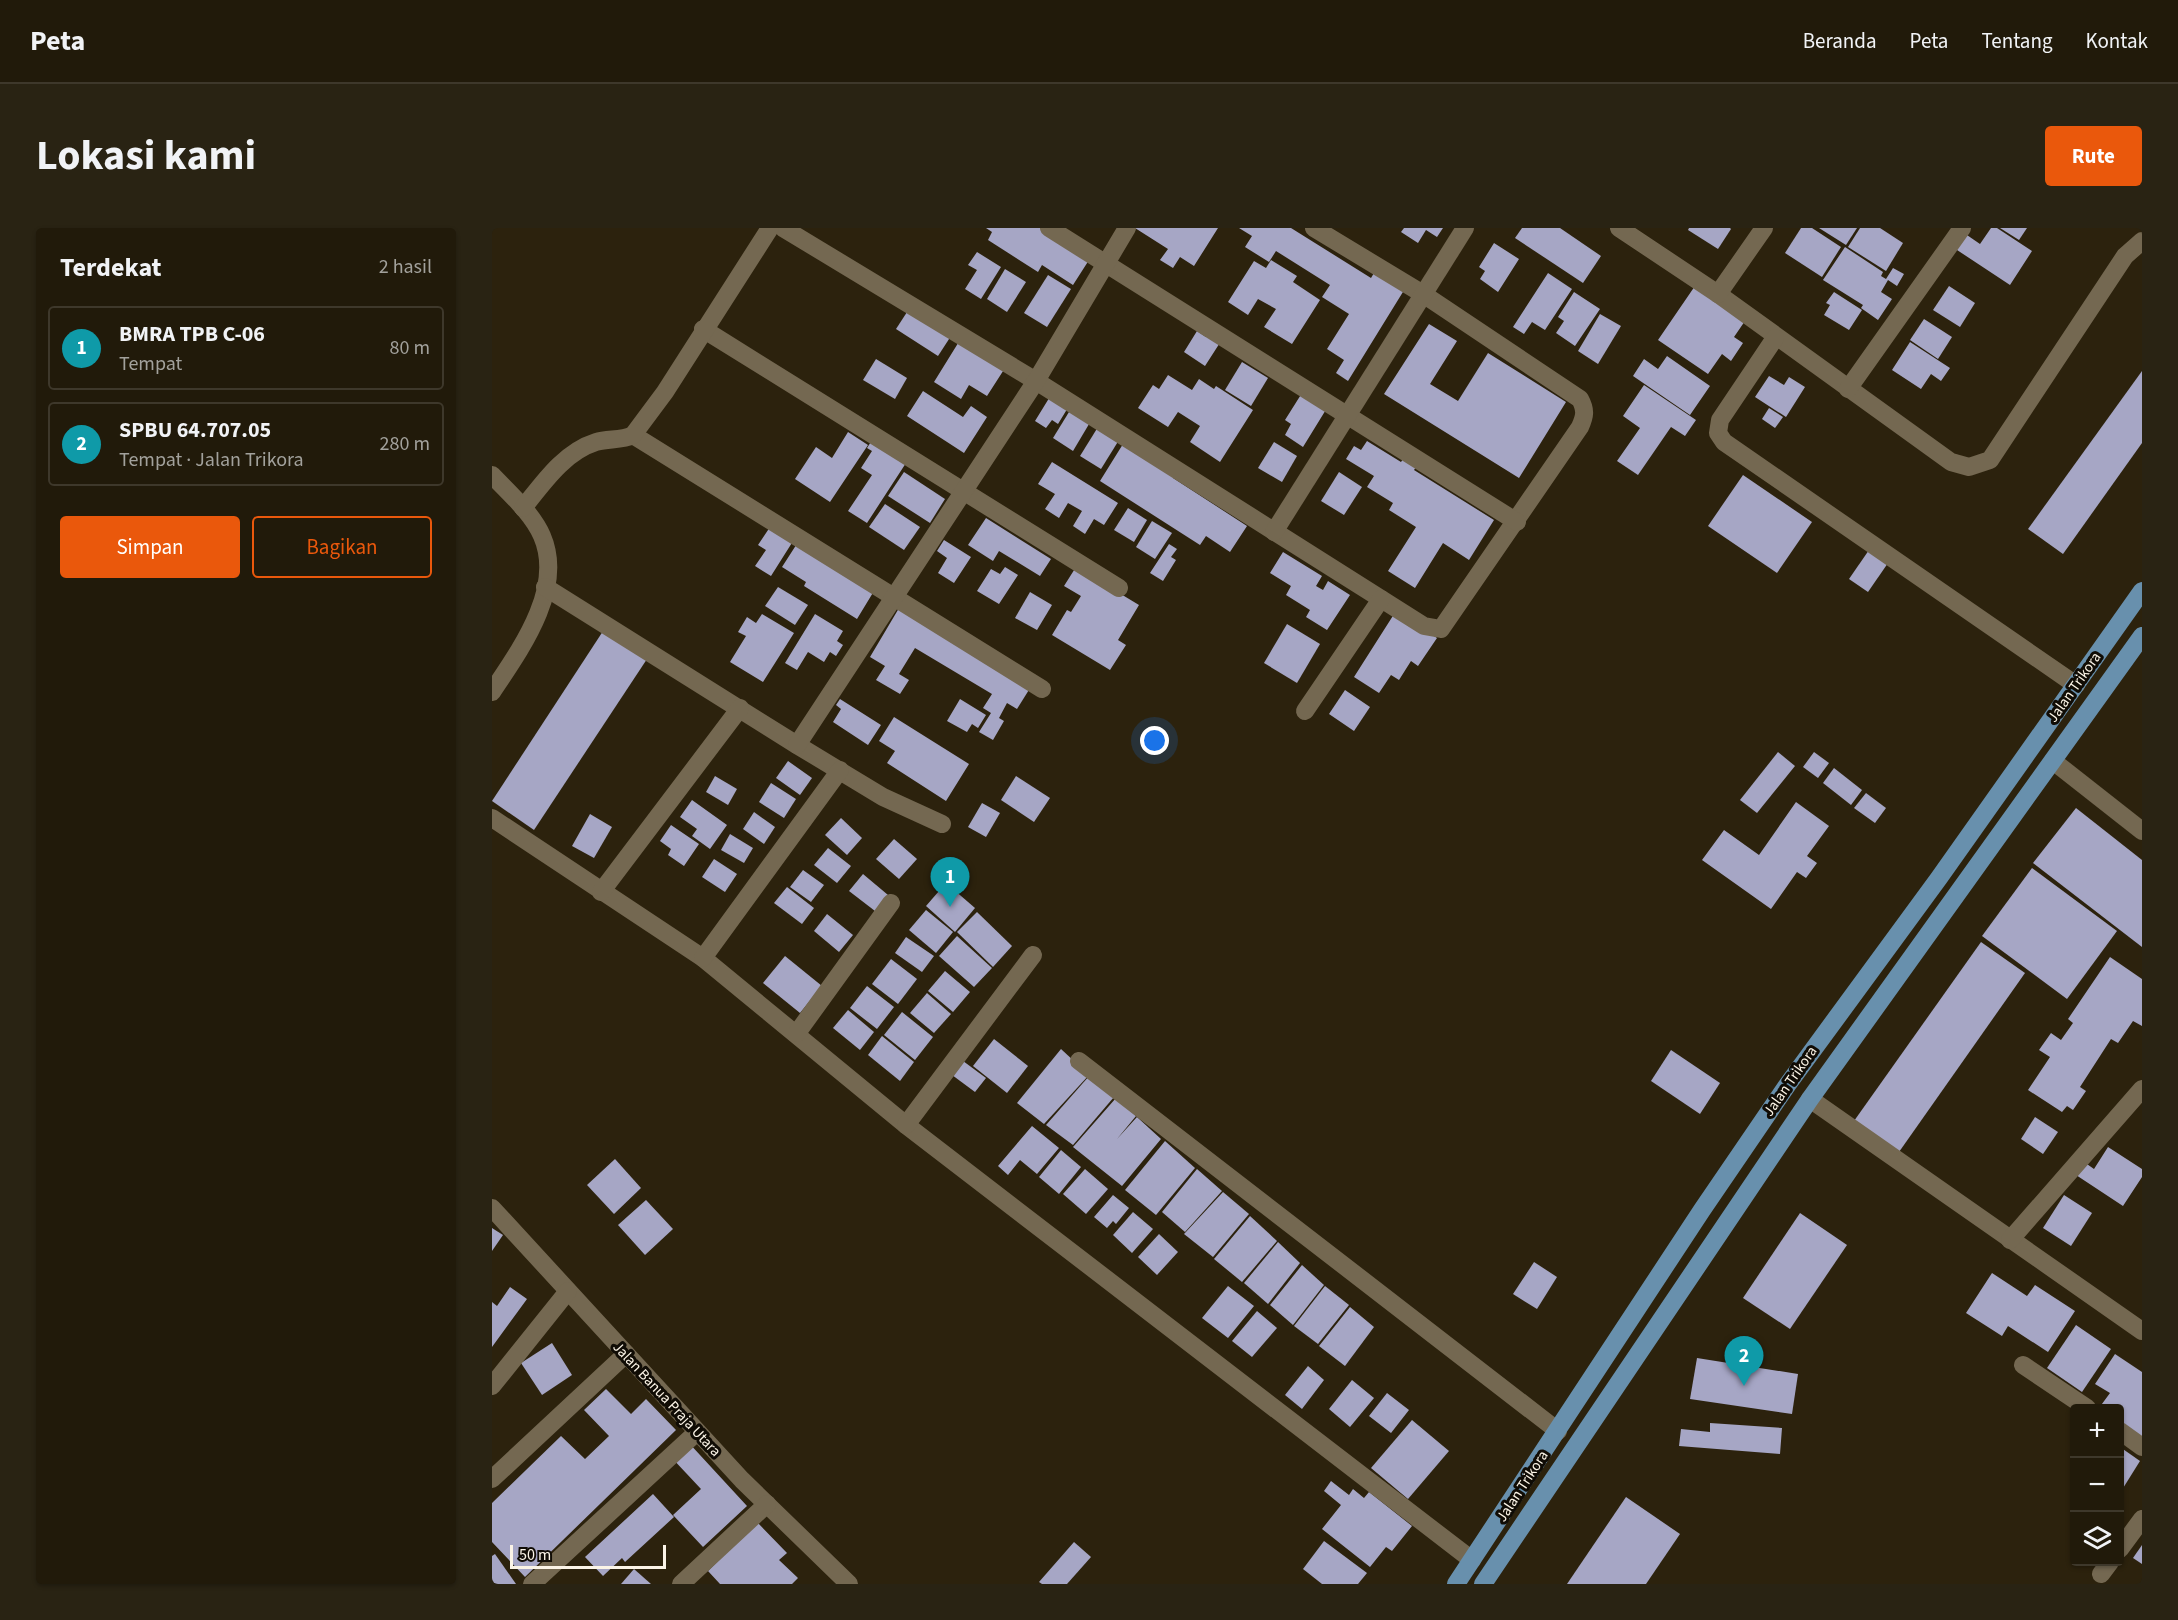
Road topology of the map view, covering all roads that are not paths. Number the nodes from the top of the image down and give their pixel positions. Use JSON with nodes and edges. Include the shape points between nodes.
{"nodes":[{"id":1,"x":770,"y":228,"type":"edge"},
{"id":2,"x":783,"y":228,"type":"edge"},
{"id":3,"x":1049,"y":228,"type":"edge"},
{"id":4,"x":1127,"y":228,"type":"edge"},
{"id":5,"x":1314,"y":228,"type":"edge"},
{"id":6,"x":1465,"y":228,"type":"edge"},
{"id":7,"x":1619,"y":228,"type":"edge"},
{"id":8,"x":1764,"y":228,"type":"edge"},
{"id":9,"x":1962,"y":228,"type":"edge"},
{"id":10,"x":2142,"y":241,"type":"edge"},
{"id":11,"x":1106,"y":262,"type":"junction"},
{"id":12,"x":1423,"y":294,"type":"junction"},
{"id":13,"x":1718,"y":294,"type":"junction"},
{"id":14,"x":703,"y":329,"type":"junction"},
{"id":15,"x":1776,"y":338,"type":"junction"},
{"id":16,"x":1036,"y":381,"type":"junction"},
{"id":17,"x":1848,"y":388,"type":"junction"},
{"id":18,"x":1348,"y":414,"type":"junction"},
{"id":19,"x":633,"y":435,"type":"junction"},
{"id":20,"x":492,"y":475,"type":"edge"},
{"id":21,"x":964,"y":492,"type":"junction"},
{"id":22,"x":523,"y":508,"type":"junction"},
{"id":23,"x":1517,"y":522,"type":"junction"},
{"id":24,"x":1274,"y":532,"type":"junction"},
{"id":25,"x":545,"y":587,"type":"junction"},
{"id":26,"x":1119,"y":588,"type":"dead end"},
{"id":27,"x":2142,"y":591,"type":"edge"},
{"id":28,"x":897,"y":596,"type":"junction"},
{"id":29,"x":1381,"y":599,"type":"junction"},
{"id":30,"x":2142,"y":636,"type":"edge"},
{"id":31,"x":2076,"y":686,"type":"junction"},
{"id":32,"x":1042,"y":688,"type":"dead end"},
{"id":33,"x":492,"y":692,"type":"edge"},
{"id":34,"x":740,"y":708,"type":"junction"},
{"id":35,"x":1305,"y":711,"type":"dead end"},
{"id":36,"x":798,"y":746,"type":"junction"},
{"id":37,"x":2053,"y":761,"type":"junction"},
{"id":38,"x":840,"y":770,"type":"junction"},
{"id":39,"x":492,"y":818,"type":"edge"},
{"id":40,"x":942,"y":824,"type":"dead end"},
{"id":41,"x":2142,"y":831,"type":"edge"},
{"id":42,"x":602,"y":892,"type":"junction"},
{"id":43,"x":891,"y":903,"type":"dead end"},
{"id":44,"x":1033,"y":955,"type":"dead end"},
{"id":45,"x":703,"y":958,"type":"junction"},
{"id":46,"x":797,"y":1033,"type":"junction"},
{"id":47,"x":1079,"y":1061,"type":"dead end"},
{"id":48,"x":1788,"y":1084,"type":"junction"},
{"id":49,"x":2142,"y":1089,"type":"edge"},
{"id":50,"x":1810,"y":1099,"type":"junction"},
{"id":51,"x":906,"y":1125,"type":"junction"},
{"id":52,"x":493,"y":1212,"type":"edge"},
{"id":53,"x":2010,"y":1240,"type":"junction"},
{"id":54,"x":568,"y":1291,"type":"junction"},
{"id":55,"x":2142,"y":1331,"type":"edge"},
{"id":56,"x":626,"y":1354,"type":"junction"},
{"id":57,"x":2024,"y":1365,"type":"dead end"},
{"id":58,"x":492,"y":1386,"type":"edge"},
{"id":59,"x":2080,"y":1404,"type":"edge"},
{"id":60,"x":697,"y":1431,"type":"junction"},
{"id":61,"x":1558,"y":1431,"type":"junction"},
{"id":62,"x":2124,"y":1434,"type":"edge"},
{"id":63,"x":2142,"y":1447,"type":"edge"},
{"id":64,"x":492,"y":1479,"type":"edge"},
{"id":65,"x":767,"y":1504,"type":"junction"},
{"id":66,"x":2142,"y":1519,"type":"edge"},
{"id":67,"x":2124,"y":1544,"type":"edge"},
{"id":68,"x":1472,"y":1560,"type":"junction"},
{"id":69,"x":843,"y":1582,"type":"edge"},
{"id":70,"x":532,"y":1584,"type":"edge"},
{"id":71,"x":681,"y":1584,"type":"edge"},
{"id":72,"x":1456,"y":1584,"type":"edge"},
{"id":73,"x":1484,"y":1584,"type":"edge"}],
"edges":[{"from":1,"to":14,"type":"street"},
{"from":2,"to":16,"type":"street"},
{"from":3,"to":11,"type":"street"},
{"from":4,"to":11,"type":"street"},
{"from":5,"to":12,"type":"street"},
{"from":6,"to":12,"type":"street"},
{"from":7,"to":13,"type":"street"},
{"from":8,"to":13,"type":"street"},
{"from":9,"to":17,"type":"street"},
{"from":10,"to":17,"type":"street","via":[[2125,256],[1990,460],[1969,467],[1951,462]]},
{"from":11,"to":16,"type":"street"},
{"from":11,"to":18,"type":"street"},
{"from":12,"to":18,"type":"street"},
{"from":12,"to":23,"type":"street","via":[[1580,399],[1584,406],[1585,417],[1580,427]]},
{"from":13,"to":15,"type":"street"},
{"from":14,"to":19,"type":"street"},
{"from":14,"to":21,"type":"street"},
{"from":15,"to":17,"type":"street"},
{"from":15,"to":31,"type":"street","via":[[1720,420],[1718,433],[1724,442]]},
{"from":16,"to":21,"type":"street"},
{"from":16,"to":24,"type":"street"},
{"from":18,"to":23,"type":"street"},
{"from":18,"to":24,"type":"street"},
{"from":19,"to":22,"type":"street","via":[[597,441],[580,449],[561,463]]},
{"from":19,"to":28,"type":"street"},
{"from":20,"to":22,"type":"street"},
{"from":21,"to":26,"type":"street"},
{"from":21,"to":28,"type":"street"},
{"from":22,"to":25,"type":"street","via":[[542,536],[548,563]]},
{"from":23,"to":29,"type":"street","via":[[1441,629],[1424,626]]},
{"from":24,"to":29,"type":"street"},
{"from":25,"to":33,"type":"street","via":[[535,623]]},
{"from":25,"to":34,"type":"street"},
{"from":27,"to":31,"type":"main road","name":"Jalan Trikora"},
{"from":28,"to":32,"type":"street"},
{"from":28,"to":36,"type":"street"},
{"from":29,"to":35,"type":"street"},
{"from":30,"to":37,"type":"main road","name":"Jalan Trikora"},
{"from":31,"to":48,"type":"main road","name":"Jalan Trikora"},
{"from":34,"to":36,"type":"street"},
{"from":34,"to":42,"type":"street"},
{"from":36,"to":38,"type":"street"},
{"from":37,"to":41,"type":"street"},
{"from":37,"to":50,"type":"main road","name":"Jalan Trikora"},
{"from":38,"to":40,"type":"street","via":[[891,801]]},
{"from":38,"to":45,"type":"street"},
{"from":39,"to":42,"type":"street"},
{"from":42,"to":45,"type":"street"},
{"from":43,"to":46,"type":"street"},
{"from":44,"to":51,"type":"street"},
{"from":45,"to":46,"type":"street"},
{"from":46,"to":51,"type":"street"},
{"from":47,"to":61,"type":"street"},
{"from":48,"to":50,"type":"main road"},
{"from":48,"to":61,"type":"main road","name":"Jalan Trikora"},
{"from":49,"to":53,"type":"street"},
{"from":50,"to":53,"type":"street"},
{"from":50,"to":73,"type":"main road","name":"Jalan Trikora"},
{"from":51,"to":68,"type":"street"},
{"from":52,"to":54,"type":"street","name":"Jalan Banua Praja Utara"},
{"from":53,"to":55,"type":"street"},
{"from":54,"to":56,"type":"street","name":"Jalan Banua Praja Utara"},
{"from":54,"to":58,"type":"street"},
{"from":56,"to":60,"type":"street","name":"Jalan Banua Praja Utara"},
{"from":56,"to":64,"type":"street"},
{"from":57,"to":59,"type":"street"},
{"from":60,"to":65,"type":"street","name":"Jalan Banua Praja Utara"},
{"from":60,"to":70,"type":"street"},
{"from":61,"to":68,"type":"main road","name":"Jalan Trikora"},
{"from":62,"to":63,"type":"street"},
{"from":65,"to":69,"type":"street","name":"Jalan Banua Praja Utara"},
{"from":65,"to":71,"type":"street"},
{"from":66,"to":67,"type":"street"},
{"from":68,"to":72,"type":"main road","name":"Jalan Trikora"}]}
